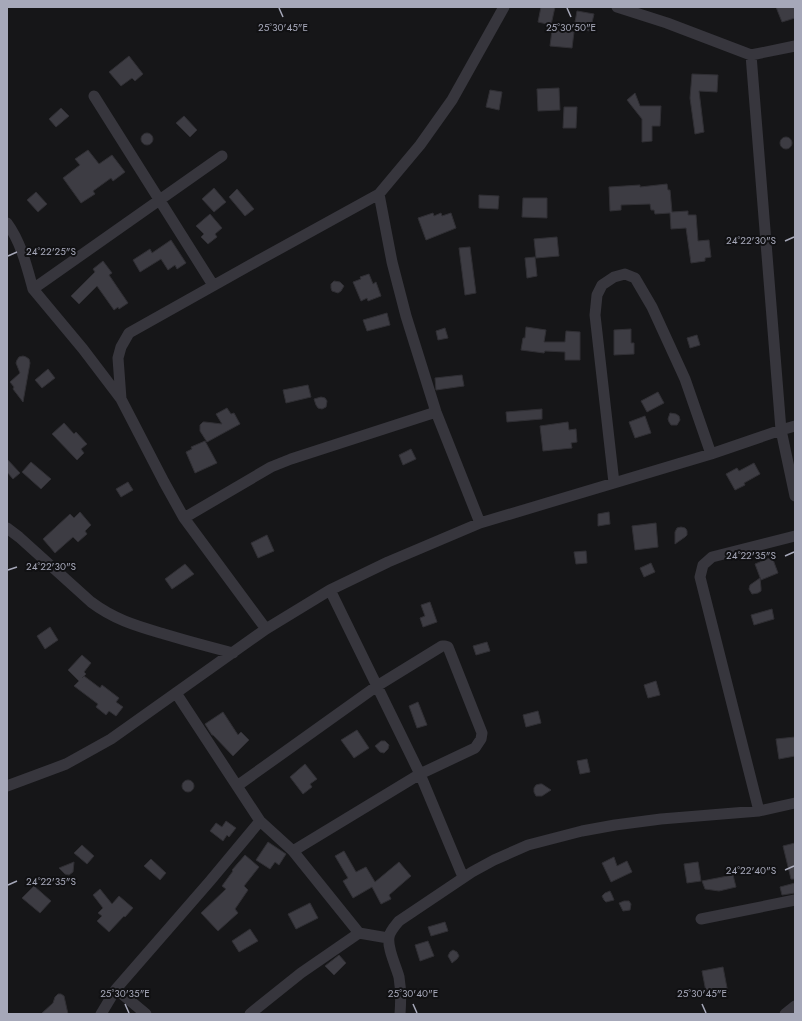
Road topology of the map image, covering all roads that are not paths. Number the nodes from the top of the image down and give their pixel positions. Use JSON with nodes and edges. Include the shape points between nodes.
{"nodes":[{"id":1,"x":504,"y":7,"type":"edge"},
{"id":2,"x":617,"y":7,"type":"edge"},
{"id":3,"x":795,"y":46,"type":"edge"},
{"id":4,"x":751,"y":55,"type":"junction"},
{"id":5,"x":94,"y":96,"type":"dead end"},
{"id":6,"x":222,"y":156,"type":"dead end"},
{"id":7,"x":379,"y":194,"type":"junction"},
{"id":8,"x":160,"y":200,"type":"junction"},
{"id":9,"x":7,"y":223,"type":"edge"},
{"id":10,"x":213,"y":286,"type":"junction"},
{"id":11,"x":34,"y":289,"type":"junction"},
{"id":12,"x":122,"y":398,"type":"junction"},
{"id":13,"x":436,"y":412,"type":"junction"},
{"id":14,"x":795,"y":426,"type":"edge"},
{"id":15,"x":781,"y":430,"type":"junction"},
{"id":16,"x":711,"y":454,"type":"junction"},
{"id":17,"x":614,"y":483,"type":"junction"},
{"id":18,"x":795,"y":496,"type":"edge"},
{"id":19,"x":184,"y":518,"type":"junction"},
{"id":20,"x":480,"y":523,"type":"junction"},
{"id":21,"x":7,"y":528,"type":"edge"},
{"id":22,"x":795,"y":536,"type":"edge"},
{"id":23,"x":330,"y":590,"type":"junction"},
{"id":24,"x":266,"y":629,"type":"junction"},
{"id":25,"x":233,"y":653,"type":"junction"},
{"id":26,"x":377,"y":686,"type":"junction"},
{"id":27,"x":176,"y":693,"type":"junction"},
{"id":28,"x":420,"y":774,"type":"junction"},
{"id":29,"x":7,"y":786,"type":"edge"},
{"id":30,"x":237,"y":786,"type":"junction"},
{"id":31,"x":795,"y":803,"type":"edge"},
{"id":32,"x":759,"y":811,"type":"junction"},
{"id":33,"x":260,"y":821,"type":"junction"},
{"id":34,"x":293,"y":851,"type":"junction"},
{"id":35,"x":463,"y":877,"type":"junction"},
{"id":36,"x":795,"y":900,"type":"edge"},
{"id":37,"x":701,"y":919,"type":"dead end"},
{"id":38,"x":358,"y":933,"type":"junction"},
{"id":39,"x":388,"y":938,"type":"junction"},
{"id":40,"x":116,"y":989,"type":"junction"},
{"id":41,"x":795,"y":1006,"type":"edge"},
{"id":42,"x":101,"y":1014,"type":"edge"},
{"id":43,"x":146,"y":1014,"type":"edge"},
{"id":44,"x":250,"y":1014,"type":"edge"},
{"id":45,"x":400,"y":1014,"type":"edge"},
{"id":46,"x":784,"y":1014,"type":"edge"}],
"edges":[{"from":1,"to":7,"type":"street","via":[[452,100],[420,146]]},
{"from":2,"to":4,"type":"street","via":[[668,23]]},
{"from":3,"to":4,"type":"street"},
{"from":4,"to":15,"type":"street"},
{"from":5,"to":8,"type":"street"},
{"from":6,"to":8,"type":"street"},
{"from":7,"to":10,"type":"street"},
{"from":7,"to":13,"type":"street","via":[[404,308]]},
{"from":8,"to":10,"type":"street"},
{"from":8,"to":11,"type":"street"},
{"from":9,"to":11,"type":"street","via":[[14,232]]},
{"from":10,"to":12,"type":"street","via":[[129,333],[121,346],[118,358]]},
{"from":11,"to":12,"type":"street"},
{"from":12,"to":19,"type":"street"},
{"from":13,"to":19,"type":"street","via":[[271,466]]},
{"from":13,"to":20,"type":"street"},
{"from":14,"to":15,"type":"street"},
{"from":15,"to":16,"type":"street"},
{"from":15,"to":18,"type":"street"},
{"from":16,"to":17,"type":"street"},
{"from":16,"to":17,"type":"street","via":[[685,379],[652,307],[635,278],[625,274],[614,277],[602,285],[597,295],[595,315]]},
{"from":17,"to":20,"type":"street"},
{"from":19,"to":24,"type":"street"},
{"from":20,"to":23,"type":"street"},
{"from":21,"to":25,"type":"street","via":[[102,610],[127,623]]},
{"from":22,"to":32,"type":"street","via":[[712,557],[703,565],[700,577]]},
{"from":23,"to":24,"type":"street"},
{"from":23,"to":26,"type":"street"},
{"from":24,"to":25,"type":"street"},
{"from":25,"to":27,"type":"street"},
{"from":26,"to":28,"type":"street"},
{"from":26,"to":28,"type":"street","via":[[442,646],[448,647],[482,734],[481,740],[475,748]]},
{"from":26,"to":30,"type":"street"},
{"from":27,"to":29,"type":"street","via":[[111,739],[66,764]]},
{"from":27,"to":30,"type":"street"},
{"from":28,"to":34,"type":"street"},
{"from":28,"to":35,"type":"street"},
{"from":30,"to":33,"type":"street"},
{"from":31,"to":32,"type":"street"},
{"from":32,"to":35,"type":"street","via":[[661,819],[582,831],[528,845]]},
{"from":33,"to":34,"type":"street"},
{"from":33,"to":40,"type":"street"},
{"from":34,"to":38,"type":"street"},
{"from":35,"to":39,"type":"street","via":[[399,921]]},
{"from":36,"to":37,"type":"street"},
{"from":38,"to":39,"type":"street"},
{"from":38,"to":44,"type":"street","via":[[301,973]]},
{"from":39,"to":45,"type":"street","via":[[402,999]]},
{"from":40,"to":42,"type":"street"},
{"from":40,"to":43,"type":"street"},
{"from":41,"to":46,"type":"street"}]}
